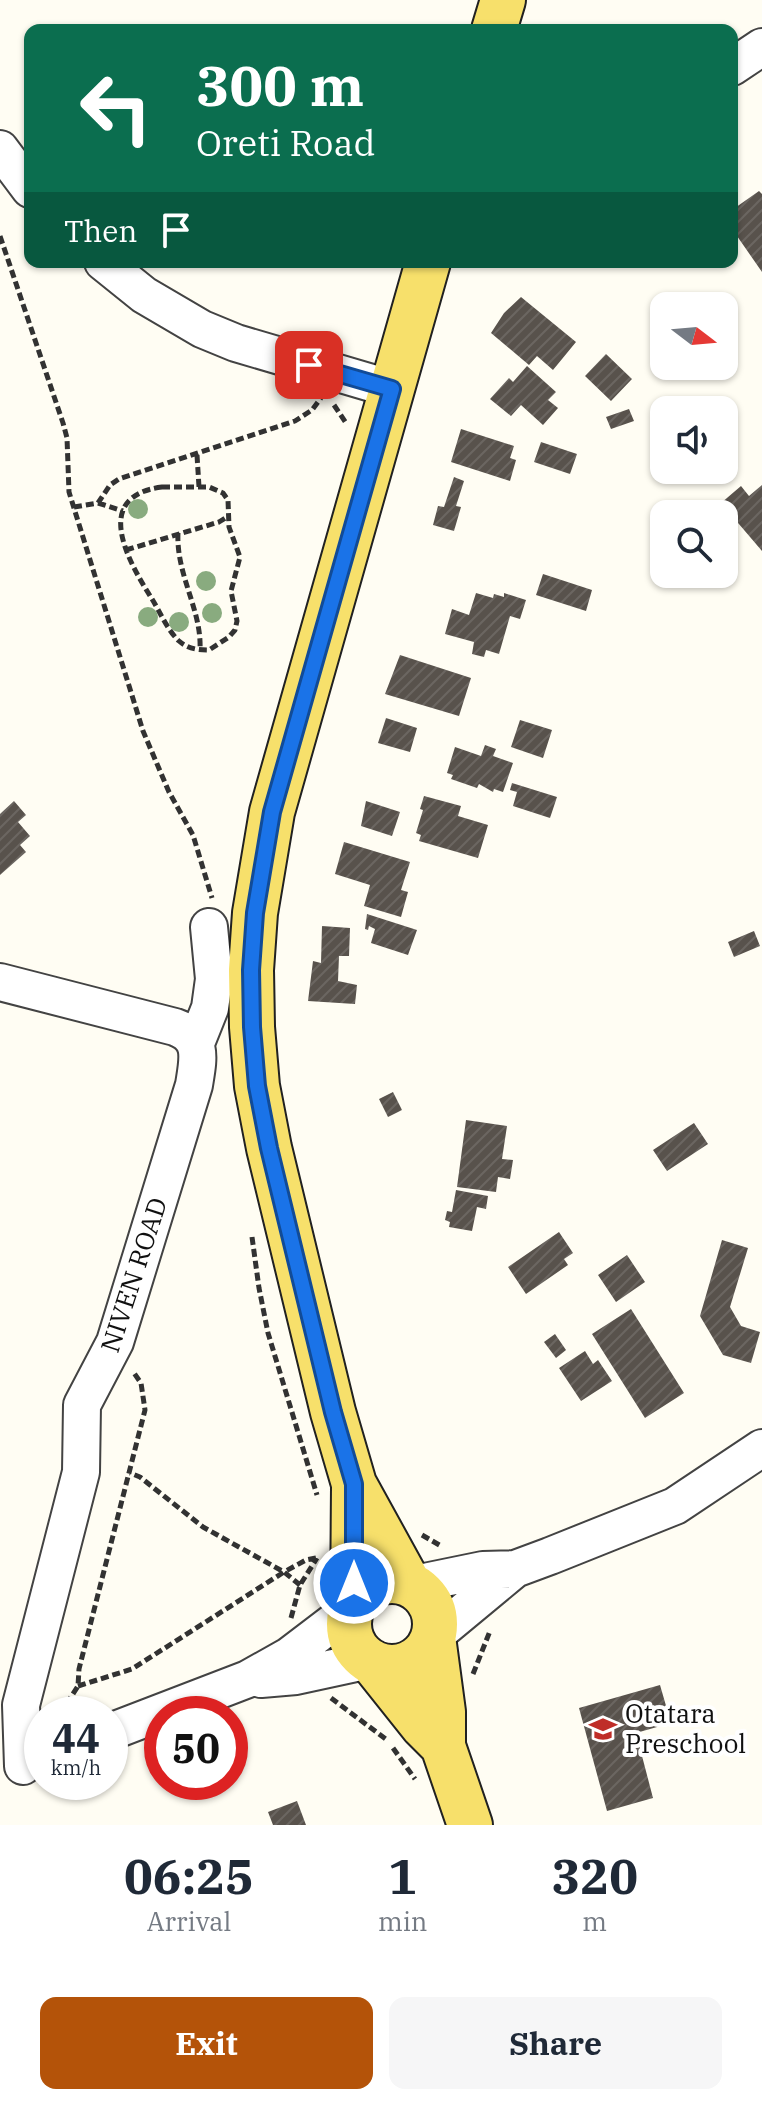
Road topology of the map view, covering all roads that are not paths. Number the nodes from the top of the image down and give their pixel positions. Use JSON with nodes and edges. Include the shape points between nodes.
{"nodes":[{"id":1,"x":503,"y":0,"type":"edge"},
{"id":2,"x":496,"y":24,"type":"edge"},
{"id":3,"x":762,"y":47,"type":"edge"},
{"id":4,"x":738,"y":63,"type":"edge"},
{"id":5,"x":0,"y":149,"type":"edge"},
{"id":6,"x":24,"y":181,"type":"edge"},
{"id":7,"x":110,"y":268,"type":"edge"},
{"id":8,"x":426,"y":268,"type":"edge"},
{"id":9,"x":392,"y":389,"type":"junction"},
{"id":10,"x":212,"y":917,"type":"road end"},
{"id":11,"x":0,"y":982,"type":"edge"},
{"id":12,"x":186,"y":1035,"type":"junction"},
{"id":13,"x":762,"y":1448,"type":"edge"},
{"id":14,"x":354,"y":1484,"type":"junction"},
{"id":15,"x":515,"y":1569,"type":"junction"},
{"id":16,"x":410,"y":1584,"type":"junction"},
{"id":17,"x":352,"y":1607,"type":"junction"},
{"id":18,"x":433,"y":1637,"type":"junction"},
{"id":19,"x":371,"y":1661,"type":"junction"},
{"id":20,"x":248,"y":1679,"type":"junction"},
{"id":21,"x":128,"y":1725,"type":"edge"},
{"id":22,"x":443,"y":1746,"type":"junction"},
{"id":23,"x":22,"y":1766,"type":"edge"},
{"id":24,"x":470,"y":1825,"type":"edge"}],
"edges":[{"from":1,"to":2,"type":"main road"},
{"from":3,"to":4,"type":"street"},
{"from":5,"to":6,"type":"street"},
{"from":7,"to":9,"type":"street","via":[[202,329]]},
{"from":8,"to":9,"type":"main road"},
{"from":9,"to":14,"type":"main road","via":[[272,812],[251,970],[257,1086],[269,1148]]},
{"from":10,"to":12,"type":"street","name":"NIVEN ROAD","via":[[210,1008]]},
{"from":11,"to":12,"type":"street"},
{"from":12,"to":23,"type":"street","name":"NIVEN ROAD","via":[[198,1053],[194,1085],[110,1352],[82,1405],[81,1472],[74,1507],[21,1705]]},
{"from":13,"to":15,"type":"street","via":[[675,1506]]},
{"from":14,"to":16,"type":"main road"},
{"from":14,"to":17,"type":"main road"},
{"from":15,"to":16,"type":"street"},
{"from":15,"to":18,"type":"street"},
{"from":16,"to":17,"type":"main road","via":[[382,1581]]},
{"from":16,"to":18,"type":"main road","via":[[434,1612]]},
{"from":17,"to":19,"type":"main road","via":[[350,1632]]},
{"from":17,"to":20,"type":"street","via":[[298,1651]]},
{"from":18,"to":19,"type":"main road","via":[[408,1664]]},
{"from":18,"to":22,"type":"main road"},
{"from":19,"to":20,"type":"street"},
{"from":19,"to":22,"type":"main road"},
{"from":20,"to":21,"type":"street"},
{"from":22,"to":24,"type":"main road"}]}
